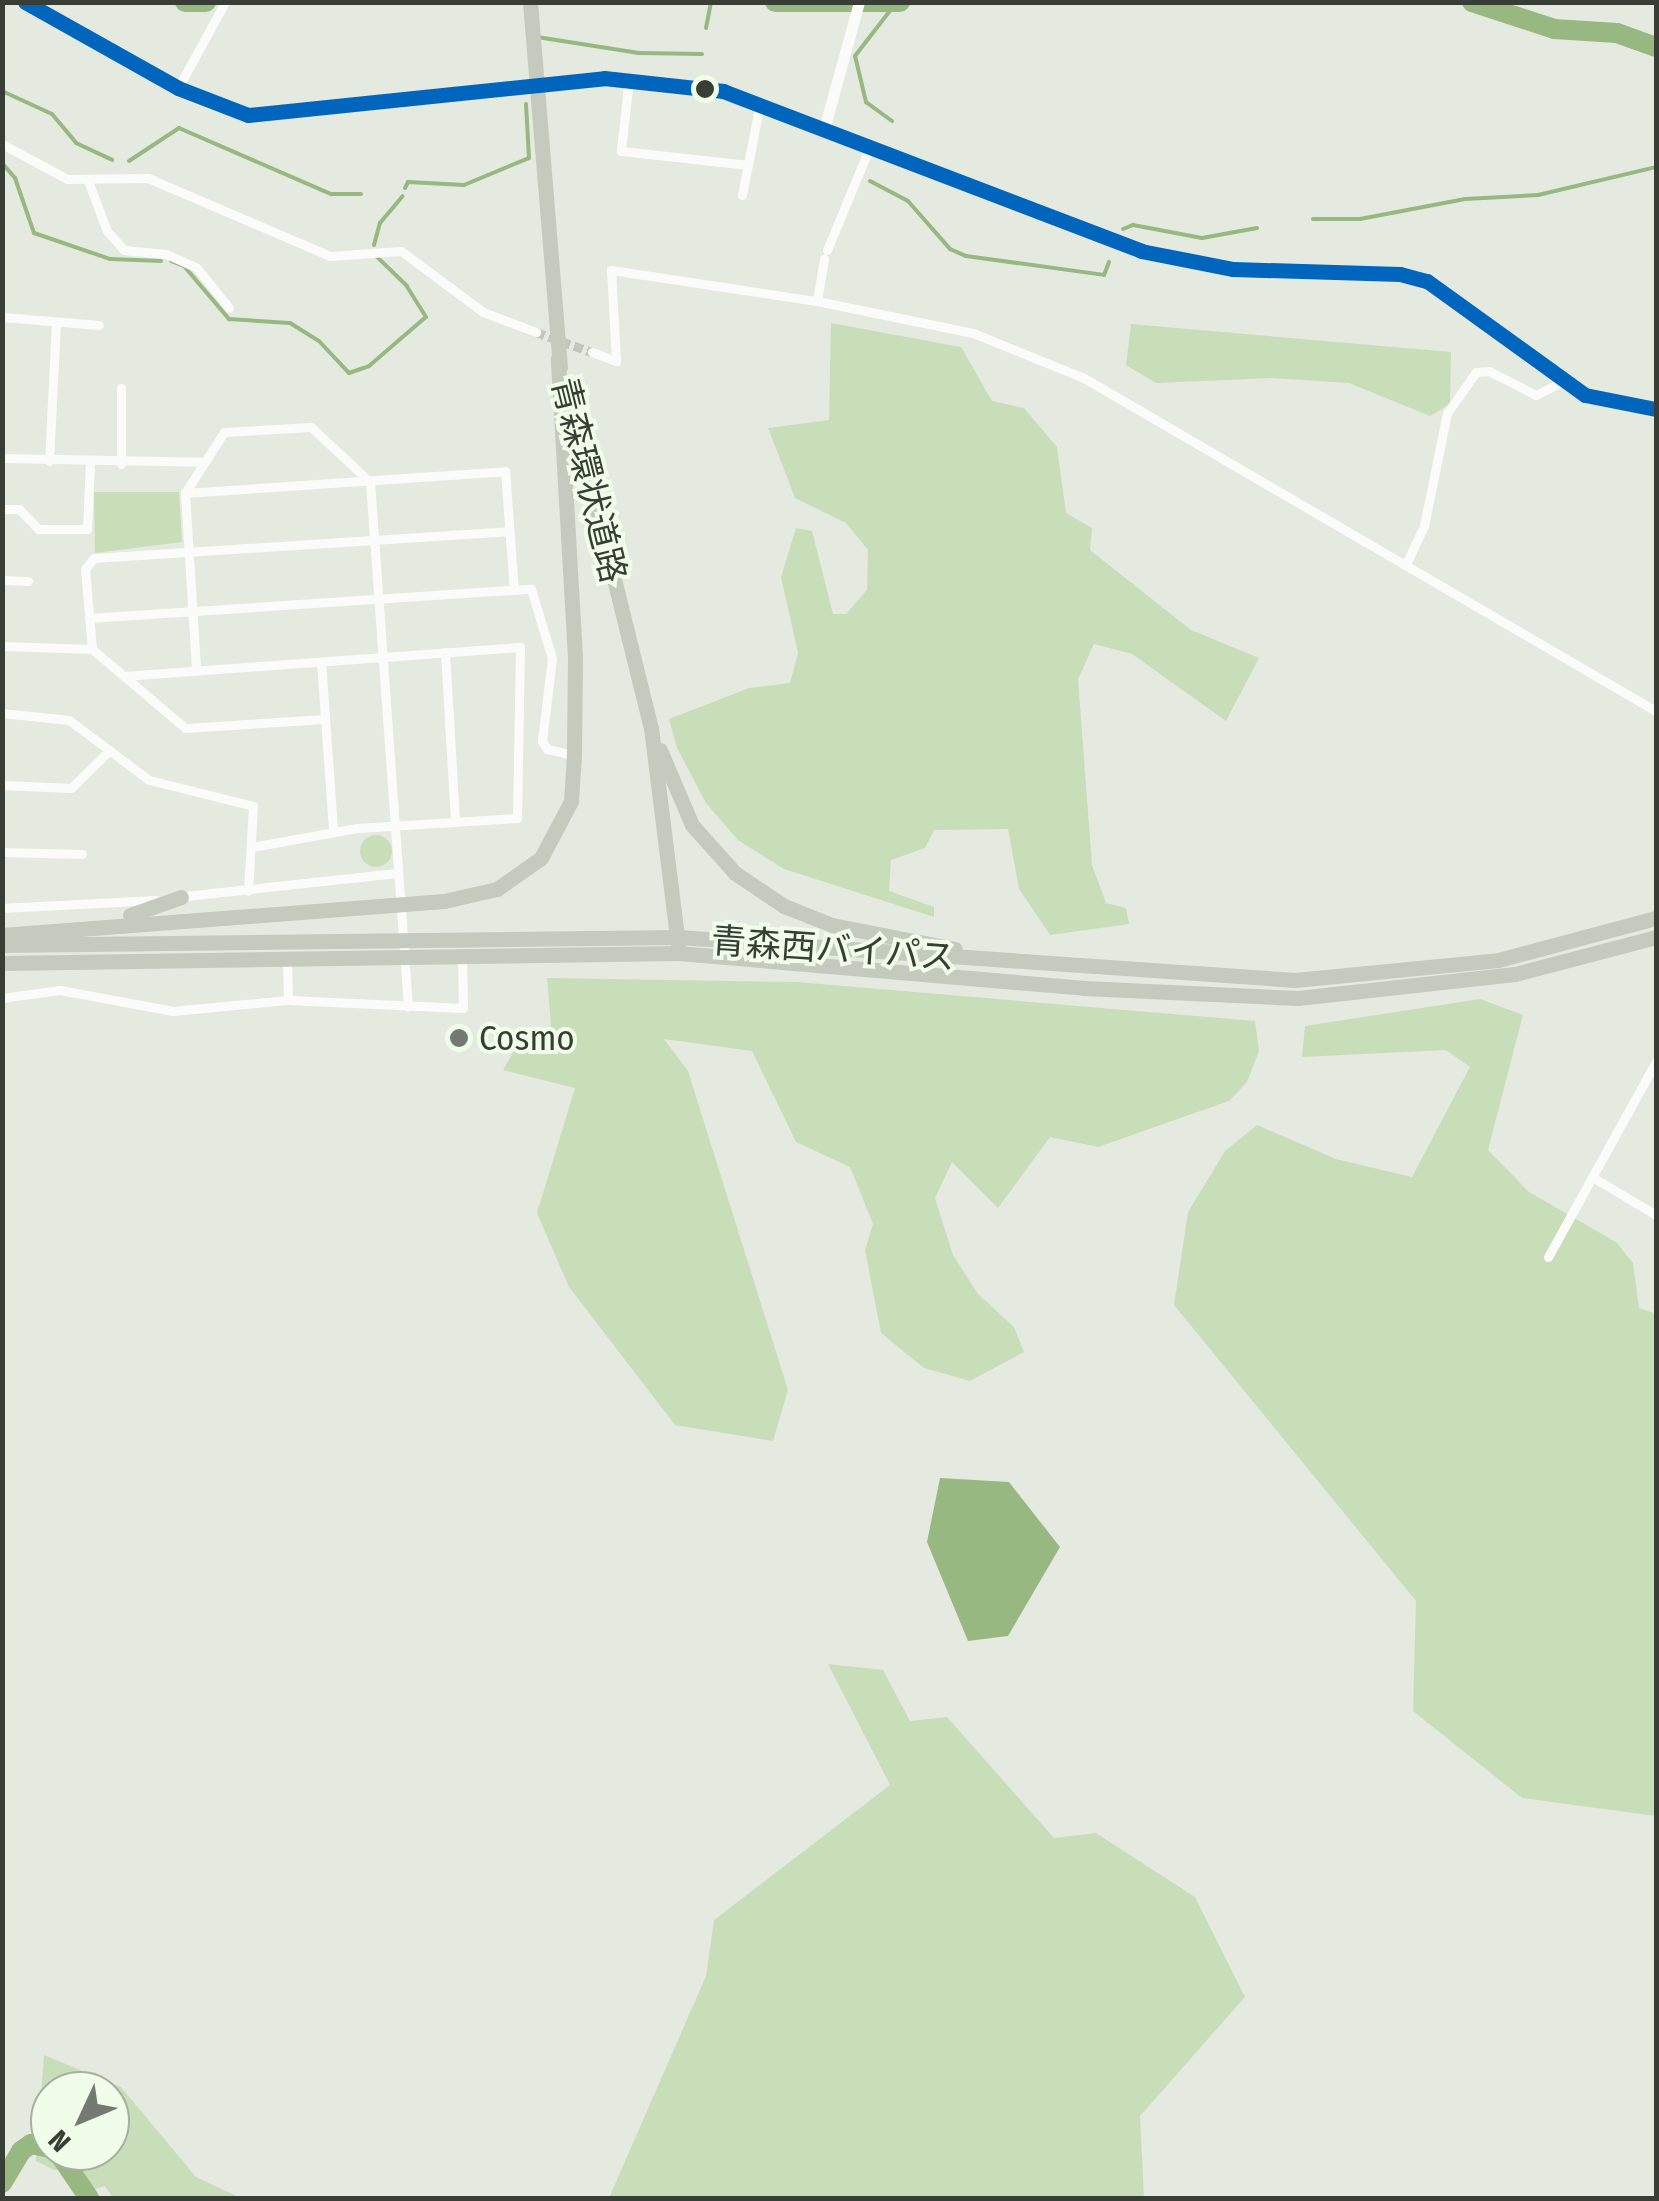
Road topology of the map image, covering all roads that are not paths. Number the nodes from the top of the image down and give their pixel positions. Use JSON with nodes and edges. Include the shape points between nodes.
{"nodes":[{"id":1,"x":24,"y":2,"type":"edge"},
{"id":2,"x":224,"y":2,"type":"edge"},
{"id":3,"x":530,"y":2,"type":"edge"},
{"id":4,"x":859,"y":2,"type":"edge"},
{"id":5,"x":629,"y":78,"type":"junction"},
{"id":6,"x":178,"y":88,"type":"junction"},
{"id":7,"x":760,"y":103,"type":"junction"},
{"id":8,"x":824,"y":129,"type":"junction"},
{"id":9,"x":2,"y":144,"type":"edge"},
{"id":10,"x":870,"y":146,"type":"junction"},
{"id":11,"x":748,"y":165,"type":"junction"},
{"id":12,"x":88,"y":181,"type":"junction"},
{"id":13,"x":742,"y":195,"type":"dead end"},
{"id":14,"x":817,"y":301,"type":"junction"},
{"id":15,"x":229,"y":308,"type":"dead end"},
{"id":16,"x":2,"y":317,"type":"edge"},
{"id":17,"x":56,"y":323,"type":"junction"},
{"id":18,"x":99,"y":325,"type":"dead end"},
{"id":19,"x":536,"y":332,"type":"tunnel mouth"},
{"id":20,"x":592,"y":352,"type":"dead end"},
{"id":21,"x":558,"y":358,"type":"junction"},
{"id":22,"x":1559,"y":379,"type":"junction"},
{"id":23,"x":121,"y":388,"type":"dead end"},
{"id":24,"x":1656,"y":408,"type":"edge"},
{"id":25,"x":2,"y":458,"type":"edge"},
{"id":26,"x":49,"y":461,"type":"junction"},
{"id":27,"x":90,"y":462,"type":"junction"},
{"id":28,"x":202,"y":462,"type":"junction"},
{"id":29,"x":121,"y":464,"type":"junction"},
{"id":30,"x":370,"y":482,"type":"junction"},
{"id":31,"x":185,"y":493,"type":"junction"},
{"id":32,"x":2,"y":509,"type":"edge"},
{"id":33,"x":508,"y":530,"type":"junction"},
{"id":34,"x":375,"y":539,"type":"junction"},
{"id":35,"x":188,"y":552,"type":"junction"},
{"id":36,"x":1406,"y":564,"type":"junction"},
{"id":37,"x":2,"y":580,"type":"edge"},
{"id":38,"x":28,"y":581,"type":"dead end"},
{"id":39,"x":514,"y":590,"type":"junction"},
{"id":40,"x":380,"y":598,"type":"junction"},
{"id":41,"x":192,"y":611,"type":"junction"},
{"id":42,"x":89,"y":618,"type":"junction"},
{"id":43,"x":2,"y":646,"type":"edge"},
{"id":44,"x":92,"y":649,"type":"junction"},
{"id":45,"x":445,"y":652,"type":"junction"},
{"id":46,"x":382,"y":656,"type":"junction"},
{"id":47,"x":321,"y":662,"type":"junction"},
{"id":48,"x":196,"y":668,"type":"junction"},
{"id":49,"x":124,"y":676,"type":"junction"},
{"id":50,"x":1655,"y":708,"type":"edge"},
{"id":51,"x":2,"y":714,"type":"edge"},
{"id":52,"x":324,"y":719,"type":"junction"},
{"id":53,"x":651,"y":728,"type":"junction"},
{"id":54,"x":110,"y":750,"type":"junction"},
{"id":55,"x":574,"y":755,"type":"junction"},
{"id":56,"x":2,"y":785,"type":"edge"},
{"id":57,"x":455,"y":821,"type":"junction"},
{"id":58,"x":396,"y":826,"type":"junction"},
{"id":59,"x":333,"y":831,"type":"junction"},
{"id":60,"x":251,"y":847,"type":"junction"},
{"id":61,"x":2,"y":852,"type":"edge"},
{"id":62,"x":82,"y":854,"type":"dead end"},
{"id":63,"x":397,"y":873,"type":"junction"},
{"id":64,"x":248,"y":890,"type":"junction"},
{"id":65,"x":182,"y":897,"type":"junction"},
{"id":66,"x":2,"y":908,"type":"edge"},
{"id":67,"x":1656,"y":918,"type":"edge"},
{"id":68,"x":92,"y":924,"type":"junction"},
{"id":69,"x":2,"y":935,"type":"edge"},
{"id":70,"x":1656,"y":937,"type":"edge"},
{"id":71,"x":2,"y":944,"type":"edge"},
{"id":72,"x":678,"y":945,"type":"junction"},
{"id":73,"x":404,"y":946,"type":"junction"},
{"id":74,"x":462,"y":951,"type":"junction"},
{"id":75,"x":287,"y":958,"type":"junction"},
{"id":76,"x":2,"y":963,"type":"edge"},
{"id":77,"x":1067,"y":968,"type":"junction"},
{"id":78,"x":2,"y":998,"type":"edge"},
{"id":79,"x":288,"y":1000,"type":"junction"},
{"id":80,"x":408,"y":1007,"type":"junction"},
{"id":81,"x":1656,"y":1062,"type":"edge"},
{"id":82,"x":1594,"y":1178,"type":"junction"},
{"id":83,"x":1656,"y":1215,"type":"edge"},
{"id":84,"x":1548,"y":1257,"type":"dead end"}],
"edges":[{"from":1,"to":6,"type":"main road"},
{"from":2,"to":6,"type":"street"},
{"from":3,"to":21,"type":"highway","name":"青森環状道路"},
{"from":4,"to":8,"type":"street"},
{"from":5,"to":6,"type":"main road","via":[[270,117],[227,110]]},
{"from":5,"to":7,"type":"main road","via":[[700,85]]},
{"from":5,"to":11,"type":"street","via":[[621,151]]},
{"from":7,"to":8,"type":"main road"},
{"from":7,"to":11,"type":"street"},
{"from":8,"to":10,"type":"main road"},
{"from":9,"to":12,"type":"street","via":[[67,179]]},
{"from":10,"to":14,"type":"street","via":[[825,254]]},
{"from":10,"to":22,"type":"main road","via":[[1140,251],[1232,269],[1427,280],[1488,318]]},
{"from":11,"to":13,"type":"street"},
{"from":12,"to":15,"type":"street","via":[[106,231],[124,250],[166,254],[197,268]]},
{"from":12,"to":19,"type":"street","via":[[148,178],[330,256],[402,251],[483,312]]},
{"from":14,"to":20,"type":"street","via":[[610,270],[616,361]]},
{"from":14,"to":36,"type":"street","via":[[973,333],[1046,359]]},
{"from":16,"to":17,"type":"street"},
{"from":17,"to":18,"type":"street"},
{"from":17,"to":26,"type":"street"},
{"from":21,"to":53,"type":"highway","name":"青森環状道路"},
{"from":21,"to":55,"type":"highway"},
{"from":22,"to":24,"type":"main road","via":[[1585,395]]},
{"from":22,"to":36,"type":"street","via":[[1546,396],[1489,371],[1476,372],[1447,413],[1424,526]]},
{"from":23,"to":29,"type":"street"},
{"from":25,"to":26,"type":"street"},
{"from":26,"to":27,"type":"street"},
{"from":27,"to":29,"type":"street"},
{"from":27,"to":32,"type":"street","via":[[87,529],[38,530],[19,509]]},
{"from":28,"to":29,"type":"street"},
{"from":28,"to":30,"type":"street","via":[[224,432],[310,427]]},
{"from":28,"to":31,"type":"street"},
{"from":30,"to":31,"type":"street"},
{"from":30,"to":33,"type":"street","via":[[505,471]]},
{"from":30,"to":34,"type":"street"},
{"from":31,"to":35,"type":"street"},
{"from":33,"to":34,"type":"street"},
{"from":33,"to":39,"type":"street"},
{"from":34,"to":35,"type":"street"},
{"from":34,"to":40,"type":"street"},
{"from":35,"to":41,"type":"street"},
{"from":35,"to":42,"type":"street","via":[[94,558],[85,569]]},
{"from":36,"to":50,"type":"street","via":[[1457,600]]},
{"from":37,"to":38,"type":"street"},
{"from":39,"to":40,"type":"street"},
{"from":39,"to":55,"type":"street","via":[[530,589],[552,658],[542,741],[547,749]]},
{"from":40,"to":41,"type":"street"},
{"from":40,"to":46,"type":"street"},
{"from":41,"to":42,"type":"street"},
{"from":41,"to":48,"type":"street"},
{"from":42,"to":44,"type":"street"},
{"from":43,"to":44,"type":"street"},
{"from":44,"to":49,"type":"street"},
{"from":45,"to":46,"type":"street"},
{"from":45,"to":57,"type":"street"},
{"from":45,"to":57,"type":"street","via":[[520,647],[517,818]]},
{"from":46,"to":47,"type":"street"},
{"from":46,"to":58,"type":"street"},
{"from":47,"to":48,"type":"street"},
{"from":47,"to":52,"type":"street"},
{"from":48,"to":49,"type":"street"},
{"from":49,"to":52,"type":"street","via":[[185,728]]},
{"from":51,"to":54,"type":"street","via":[[69,720]]},
{"from":52,"to":59,"type":"street"},
{"from":53,"to":72,"type":"highway","name":"青森環状道路"},
{"from":53,"to":77,"type":"highway","via":[[692,825],[735,873],[784,906],[890,940]]},
{"from":54,"to":56,"type":"street","via":[[71,788]]},
{"from":54,"to":60,"type":"street","via":[[149,780],[253,806]]},
{"from":55,"to":68,"type":"highway","via":[[571,801],[552,842],[531,868],[497,889],[444,901]]},
{"from":57,"to":58,"type":"street"},
{"from":58,"to":59,"type":"street"},
{"from":58,"to":63,"type":"street"},
{"from":59,"to":60,"type":"street"},
{"from":60,"to":64,"type":"street"},
{"from":61,"to":62,"type":"street"},
{"from":63,"to":64,"type":"street"},
{"from":63,"to":73,"type":"street"},
{"from":64,"to":65,"type":"street"},
{"from":65,"to":66,"type":"street","via":[[98,908]]},
{"from":65,"to":68,"type":"highway"},
{"from":67,"to":77,"type":"highway","name":"青森西バイパス","via":[[1498,960],[1403,974],[1295,980]]},
{"from":68,"to":69,"type":"highway"},
{"from":70,"to":72,"type":"highway","name":"青森西バイパス","via":[[1515,974],[1298,998],[1084,988]]},
{"from":71,"to":73,"type":"highway","name":"青森西バイパス"},
{"from":72,"to":73,"type":"highway","name":"青森西バイパス"},
{"from":72,"to":74,"type":"highway","name":"青森西バイパス"},
{"from":72,"to":77,"type":"highway","name":"青森西バイパス"},
{"from":73,"to":74,"type":"highway","name":"青森西バイパス"},
{"from":73,"to":75,"type":"highway","name":"青森西バイパス"},
{"from":73,"to":80,"type":"street"},
{"from":74,"to":80,"type":"street","via":[[462,1008]]},
{"from":75,"to":76,"type":"highway","name":"青森西バイパス"},
{"from":75,"to":79,"type":"street"},
{"from":78,"to":79,"type":"street","via":[[60,990],[173,1011]]},
{"from":79,"to":80,"type":"street"},
{"from":81,"to":82,"type":"street"},
{"from":82,"to":83,"type":"street"},
{"from":82,"to":84,"type":"street"}]}
